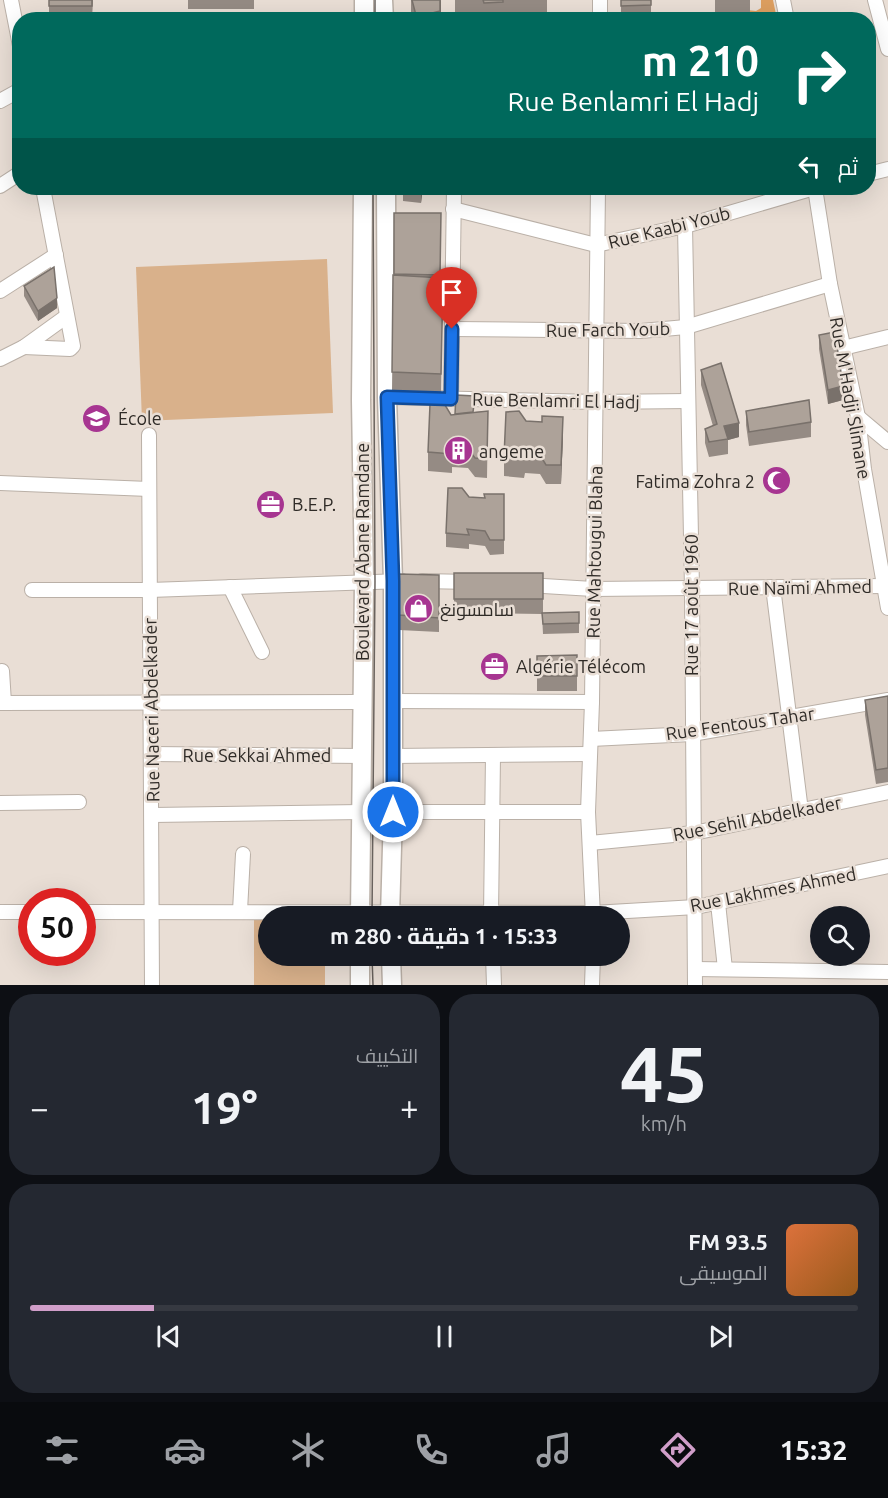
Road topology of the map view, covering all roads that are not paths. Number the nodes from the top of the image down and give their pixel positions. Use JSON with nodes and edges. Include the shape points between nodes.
{"nodes":[{"id":1,"x":12,"y":3,"type":"edge"},
{"id":2,"x":880,"y":4,"type":"edge"},
{"id":3,"x":0,"y":14,"type":"edge"},
{"id":4,"x":888,"y":49,"type":"edge"},
{"id":5,"x":44,"y":195,"type":"edge"},
{"id":6,"x":363,"y":195,"type":"edge"},
{"id":7,"x":386,"y":195,"type":"edge"},
{"id":8,"x":454,"y":195,"type":"edge"},
{"id":9,"x":598,"y":195,"type":"edge"},
{"id":10,"x":790,"y":195,"type":"edge"},
{"id":11,"x":815,"y":195,"type":"edge"},
{"id":12,"x":453,"y":209,"type":"junction"},
{"id":13,"x":686,"y":226,"type":"junction"},
{"id":14,"x":596,"y":245,"type":"junction"},
{"id":15,"x":56,"y":255,"type":"junction"},
{"id":16,"x":830,"y":284,"type":"junction"},
{"id":17,"x":0,"y":291,"type":"edge"},
{"id":18,"x":68,"y":316,"type":"junction"},
{"id":19,"x":686,"y":327,"type":"junction"},
{"id":20,"x":452,"y":329,"type":"junction"},
{"id":21,"x":596,"y":331,"type":"junction"},
{"id":22,"x":888,"y":338,"type":"edge"},
{"id":23,"x":24,"y":347,"type":"junction"},
{"id":24,"x":843,"y":348,"type":"junction"},
{"id":25,"x":0,"y":359,"type":"edge"},
{"id":26,"x":387,"y":397,"type":"junction"},
{"id":27,"x":451,"y":399,"type":"junction"},
{"id":28,"x":688,"y":401,"type":"junction"},
{"id":29,"x":596,"y":402,"type":"junction"},
{"id":30,"x":858,"y":417,"type":"junction"},
{"id":31,"x":149,"y":435,"type":"dead end"},
{"id":32,"x":888,"y":442,"type":"edge"},
{"id":33,"x":1,"y":480,"type":"edge"},
{"id":34,"x":149,"y":489,"type":"junction"},
{"id":35,"x":393,"y":581,"type":"junction"},
{"id":36,"x":364,"y":582,"type":"junction"},
{"id":37,"x":490,"y":583,"type":"edge"},
{"id":38,"x":514,"y":584,"type":"edge"},
{"id":39,"x":884,"y":586,"type":"junction"},
{"id":40,"x":230,"y":587,"type":"junction"},
{"id":41,"x":774,"y":587,"type":"junction"},
{"id":42,"x":692,"y":589,"type":"junction"},
{"id":43,"x":32,"y":590,"type":"dead end"},
{"id":44,"x":593,"y":590,"type":"junction"},
{"id":45,"x":150,"y":591,"type":"junction"},
{"id":46,"x":888,"y":608,"type":"edge"},
{"id":47,"x":262,"y":652,"type":"dead end"},
{"id":48,"x":2,"y":671,"type":"dead end"},
{"id":49,"x":888,"y":700,"type":"edge"},
{"id":50,"x":152,"y":702,"type":"junction"},
{"id":51,"x":363,"y":702,"type":"junction"},
{"id":52,"x":393,"y":702,"type":"junction"},
{"id":53,"x":592,"y":702,"type":"junction"},
{"id":54,"x":2,"y":703,"type":"edge"},
{"id":55,"x":791,"y":716,"type":"junction"},
{"id":56,"x":692,"y":734,"type":"junction"},
{"id":57,"x":591,"y":739,"type":"junction"},
{"id":58,"x":152,"y":754,"type":"junction"},
{"id":59,"x":589,"y":754,"type":"junction"},
{"id":60,"x":492,"y":755,"type":"junction"},
{"id":61,"x":363,"y":756,"type":"junction"},
{"id":62,"x":393,"y":756,"type":"junction"},
{"id":63,"x":888,"y":792,"type":"edge"},
{"id":64,"x":79,"y":802,"type":"dead end"},
{"id":65,"x":0,"y":803,"type":"edge"},
{"id":66,"x":801,"y":811,"type":"junction"},
{"id":67,"x":362,"y":812,"type":"junction"},
{"id":68,"x":393,"y":812,"type":"junction"},
{"id":69,"x":492,"y":812,"type":"junction"},
{"id":70,"x":588,"y":812,"type":"junction"},
{"id":71,"x":153,"y":815,"type":"junction"},
{"id":72,"x":694,"y":833,"type":"junction"},
{"id":73,"x":590,"y":843,"type":"junction"},
{"id":74,"x":243,"y":854,"type":"dead end"},
{"id":75,"x":888,"y":866,"type":"edge"},
{"id":76,"x":718,"y":903,"type":"junction"},
{"id":77,"x":360,"y":906,"type":"edge"},
{"id":78,"x":390,"y":906,"type":"edge"},
{"id":79,"x":491,"y":906,"type":"edge"},
{"id":80,"x":593,"y":906,"type":"edge"},
{"id":81,"x":696,"y":906,"type":"junction"},
{"id":82,"x":240,"y":911,"type":"junction"},
{"id":83,"x":258,"y":911,"type":"edge"},
{"id":84,"x":0,"y":912,"type":"edge"},
{"id":85,"x":18,"y":912,"type":"edge"},
{"id":86,"x":96,"y":912,"type":"edge"},
{"id":87,"x":153,"y":912,"type":"junction"},
{"id":88,"x":630,"y":912,"type":"edge"},
{"id":89,"x":360,"y":966,"type":"edge"},
{"id":90,"x":391,"y":966,"type":"edge"},
{"id":91,"x":493,"y":966,"type":"edge"},
{"id":92,"x":592,"y":966,"type":"edge"},
{"id":93,"x":695,"y":969,"type":"junction"},
{"id":94,"x":725,"y":969,"type":"junction"},
{"id":95,"x":888,"y":972,"type":"edge"},
{"id":96,"x":152,"y":985,"type":"edge"},
{"id":97,"x":360,"y":985,"type":"edge"},
{"id":98,"x":392,"y":985,"type":"edge"},
{"id":99,"x":494,"y":985,"type":"edge"},
{"id":100,"x":592,"y":985,"type":"edge"},
{"id":101,"x":695,"y":985,"type":"edge"}],
"edges":[{"from":1,"to":3,"type":"street"},
{"from":2,"to":4,"type":"street"},
{"from":5,"to":15,"type":"street"},
{"from":6,"to":36,"type":"main road","name":"Boulevard Abane Ramdane"},
{"from":7,"to":26,"type":"main road","name":"Boulevard Abane Ramdane"},
{"from":8,"to":12,"type":"street"},
{"from":9,"to":14,"type":"street","name":"Rue Mahtougui Blaha"},
{"from":10,"to":13,"type":"street","name":"Rue Kaabi Youb"},
{"from":11,"to":16,"type":"street","name":"Rue M'Hadji Slimane"},
{"from":12,"to":14,"type":"street","name":"Rue Kaabi Youb"},
{"from":12,"to":20,"type":"street"},
{"from":13,"to":14,"type":"street","name":"Rue Kaabi Youb"},
{"from":13,"to":19,"type":"street","name":"Rue 17 août 1960"},
{"from":14,"to":21,"type":"street","name":"Rue Mahtougui Blaha"},
{"from":15,"to":17,"type":"street"},
{"from":15,"to":18,"type":"street"},
{"from":16,"to":19,"type":"street","name":"Rue Farch Youb"},
{"from":16,"to":24,"type":"street","name":"Rue M'Hadji Slimane"},
{"from":18,"to":23,"type":"street"},
{"from":18,"to":23,"type":"street","via":[[72,348]]},
{"from":19,"to":21,"type":"street","name":"Rue Farch Youb"},
{"from":19,"to":28,"type":"street","name":"Rue 17 août 1960"},
{"from":20,"to":21,"type":"street","name":"Rue Farch Youb"},
{"from":20,"to":27,"type":"street"},
{"from":21,"to":29,"type":"street","name":"Rue Mahtougui Blaha"},
{"from":22,"to":24,"type":"street"},
{"from":23,"to":25,"type":"street"},
{"from":24,"to":30,"type":"street","name":"Rue M'Hadji Slimane"},
{"from":26,"to":27,"type":"street","name":"Rue Benlamri El Hadj"},
{"from":26,"to":35,"type":"main road","name":"Boulevard Abane Ramdane"},
{"from":27,"to":29,"type":"street","name":"Rue Benlamri El Hadj"},
{"from":28,"to":29,"type":"street","name":"Rue Benlamri El Hadj"},
{"from":28,"to":42,"type":"street","name":"Rue 17 août 1960"},
{"from":29,"to":44,"type":"street","name":"Rue Mahtougui Blaha"},
{"from":30,"to":32,"type":"street"},
{"from":30,"to":39,"type":"street","name":"Rue M'Hadji Slimane"},
{"from":31,"to":34,"type":"street","name":"Rue Naceri Abdelkader"},
{"from":33,"to":34,"type":"street"},
{"from":34,"to":45,"type":"street","name":"Rue Naceri Abdelkader"},
{"from":35,"to":36,"type":"street"},
{"from":35,"to":37,"type":"street"},
{"from":35,"to":52,"type":"main road","name":"Boulevard Abane Ramdane"},
{"from":36,"to":40,"type":"street"},
{"from":36,"to":51,"type":"main road","name":"Boulevard Abane Ramdane"},
{"from":38,"to":44,"type":"street","name":"Rue Naïmi Ahmed"},
{"from":39,"to":41,"type":"street","name":"Rue Naïmi Ahmed"},
{"from":39,"to":46,"type":"street","name":"Rue M'Hadji Slimane"},
{"from":40,"to":45,"type":"street"},
{"from":40,"to":47,"type":"street"},
{"from":41,"to":42,"type":"street","name":"Rue Naïmi Ahmed"},
{"from":41,"to":55,"type":"street"},
{"from":42,"to":44,"type":"street","name":"Rue Naïmi Ahmed"},
{"from":42,"to":56,"type":"street","name":"Rue 17 août 1960"},
{"from":43,"to":45,"type":"street"},
{"from":44,"to":53,"type":"street","name":"Rue Mahtougui Blaha"},
{"from":45,"to":50,"type":"street","name":"Rue Naceri Abdelkader"},
{"from":48,"to":54,"type":"street"},
{"from":49,"to":55,"type":"street","name":"Rue Fentous Tahar"},
{"from":50,"to":51,"type":"street"},
{"from":50,"to":54,"type":"street"},
{"from":50,"to":58,"type":"street","name":"Rue Naceri Abdelkader"},
{"from":51,"to":61,"type":"main road","name":"Boulevard Abane Ramdane"},
{"from":52,"to":53,"type":"street"},
{"from":52,"to":62,"type":"main road","name":"Boulevard Abane Ramdane"},
{"from":53,"to":57,"type":"street","name":"Rue Mahtougui Blaha"},
{"from":55,"to":56,"type":"street","name":"Rue Fentous Tahar"},
{"from":55,"to":66,"type":"street"},
{"from":56,"to":57,"type":"street","name":"Rue Fentous Tahar"},
{"from":56,"to":72,"type":"street","name":"Rue 17 août 1960"},
{"from":57,"to":59,"type":"street","name":"Rue Mahtougui Blaha"},
{"from":58,"to":61,"type":"street","name":"Rue Sekkai Ahmed"},
{"from":58,"to":71,"type":"street","name":"Rue Naceri Abdelkader"},
{"from":59,"to":60,"type":"street"},
{"from":59,"to":70,"type":"street","name":"Rue Mahtougui Blaha"},
{"from":60,"to":62,"type":"street"},
{"from":60,"to":69,"type":"street"},
{"from":61,"to":67,"type":"main road","name":"Boulevard Abane Ramdane"},
{"from":62,"to":68,"type":"main road","name":"Boulevard Abane Ramdane"},
{"from":63,"to":66,"type":"street","name":"Rue Sehil Abdelkader"},
{"from":64,"to":65,"type":"street"},
{"from":66,"to":72,"type":"street","name":"Rue Sehil Abdelkader"},
{"from":67,"to":71,"type":"street"},
{"from":67,"to":77,"type":"main road","name":"Boulevard Abane Ramdane"},
{"from":68,"to":69,"type":"street"},
{"from":68,"to":78,"type":"main road","name":"Boulevard Abane Ramdane"},
{"from":69,"to":70,"type":"street"},
{"from":69,"to":79,"type":"street"},
{"from":70,"to":73,"type":"street","name":"Rue Mahtougui Blaha"},
{"from":71,"to":87,"type":"street","name":"Rue Naceri Abdelkader"},
{"from":72,"to":73,"type":"street","name":"Rue Sehil Abdelkader"},
{"from":72,"to":81,"type":"street","name":"Rue 17 août 1960"},
{"from":73,"to":80,"type":"street","name":"Rue Mahtougui Blaha"},
{"from":74,"to":82,"type":"street"},
{"from":75,"to":76,"type":"street","name":"Rue Lakhmes Ahmed"},
{"from":76,"to":81,"type":"street","name":"Rue Lakhmes Ahmed"},
{"from":76,"to":94,"type":"street"},
{"from":81,"to":88,"type":"street","name":"Rue Lakhmes Ahmed"},
{"from":81,"to":93,"type":"street","name":"Rue 17 août 1960"},
{"from":82,"to":83,"type":"street","name":"Rue Lakhmes Ahmed"},
{"from":82,"to":87,"type":"street","name":"Rue Lakhmes Ahmed"},
{"from":84,"to":85,"type":"street"},
{"from":86,"to":87,"type":"street","name":"Rue Lakhmes Ahmed"},
{"from":87,"to":96,"type":"street","name":"Rue Naceri Abdelkader"},
{"from":89,"to":97,"type":"main road"},
{"from":90,"to":98,"type":"main road"},
{"from":91,"to":99,"type":"street"},
{"from":92,"to":100,"type":"street"},
{"from":93,"to":94,"type":"street"},
{"from":93,"to":101,"type":"street","name":"Rue 17 août 1960"},
{"from":94,"to":95,"type":"street"}]}
